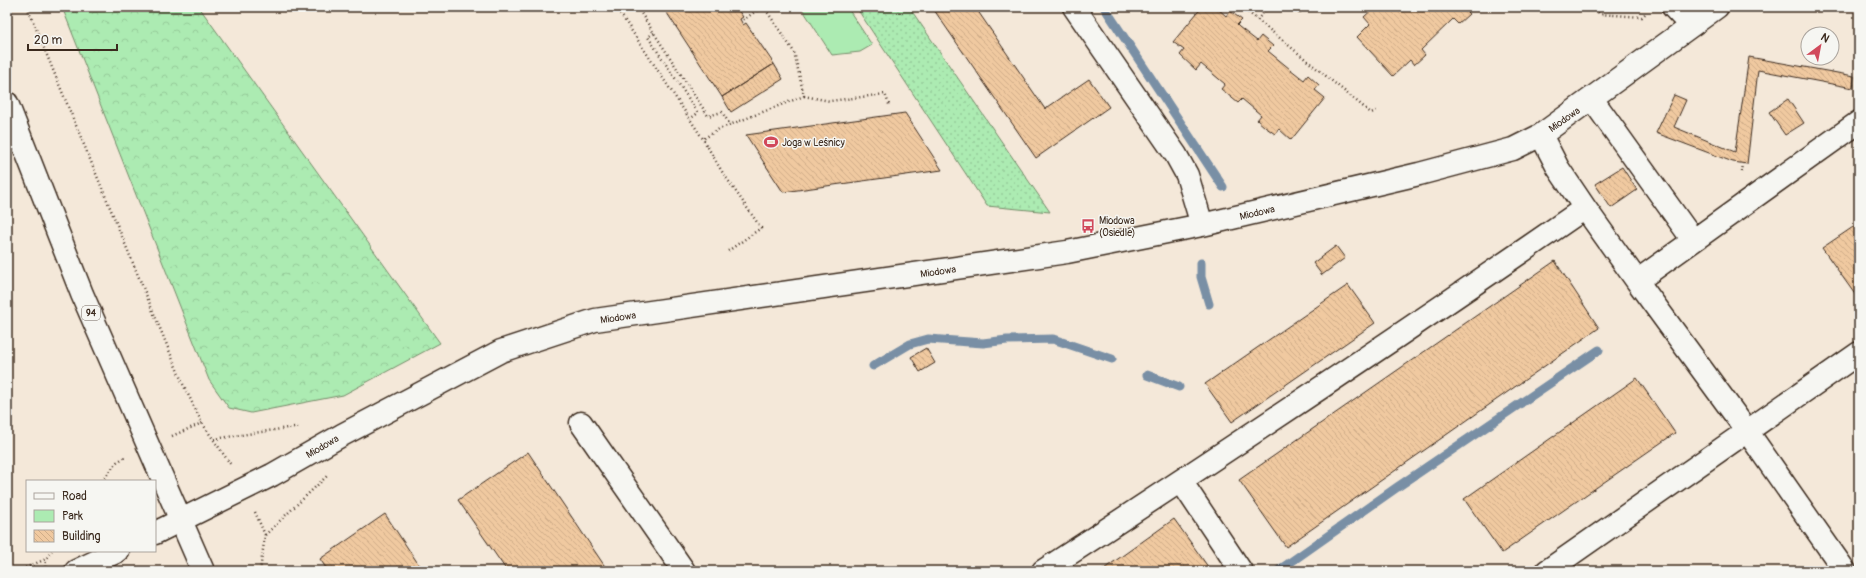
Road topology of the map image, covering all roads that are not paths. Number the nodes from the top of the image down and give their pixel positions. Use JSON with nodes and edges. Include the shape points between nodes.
{"nodes":[{"id":1,"x":1074,"y":7,"type":"edge"},
{"id":2,"x":1673,"y":7,"type":"edge"},
{"id":3,"x":1717,"y":7,"type":"edge"},
{"id":4,"x":1691,"y":26,"type":"junction"},
{"id":5,"x":1592,"y":99,"type":"junction"},
{"id":6,"x":7,"y":103,"type":"edge"},
{"id":7,"x":1859,"y":122,"type":"edge"},
{"id":8,"x":1541,"y":135,"type":"junction"},
{"id":9,"x":1585,"y":208,"type":"junction"},
{"id":10,"x":1202,"y":225,"type":"junction"},
{"id":11,"x":1693,"y":240,"type":"junction"},
{"id":12,"x":1637,"y":281,"type":"junction"},
{"id":13,"x":1859,"y":353,"type":"edge"},
{"id":14,"x":581,"y":423,"type":"dead end"},
{"id":15,"x":1747,"y":431,"type":"junction"},
{"id":16,"x":1181,"y":482,"type":"junction"},
{"id":17,"x":182,"y":520,"type":"junction"},
{"id":18,"x":156,"y":533,"type":"edge"},
{"id":19,"x":116,"y":552,"type":"edge"},
{"id":20,"x":76,"y":571,"type":"edge"},
{"id":21,"x":203,"y":571,"type":"edge"},
{"id":22,"x":684,"y":571,"type":"edge"},
{"id":23,"x":1044,"y":571,"type":"edge"},
{"id":24,"x":1241,"y":571,"type":"edge"},
{"id":25,"x":1547,"y":571,"type":"edge"},
{"id":26,"x":1845,"y":571,"type":"edge"}],
"edges":[{"from":1,"to":10,"type":"street","via":[[1176,155],[1187,175]]},
{"from":2,"to":4,"type":"street"},
{"from":3,"to":4,"type":"street","name":"Miodowa"},
{"from":4,"to":5,"type":"street","name":"Miodowa"},
{"from":5,"to":8,"type":"street","name":"Miodowa"},
{"from":5,"to":11,"type":"street"},
{"from":6,"to":17,"type":"street","number":"94","via":[[82,294]]},
{"from":7,"to":11,"type":"street"},
{"from":8,"to":9,"type":"street","via":[[1558,168]]},
{"from":8,"to":10,"type":"street","name":"Miodowa","via":[[1513,149],[1419,174]]},
{"from":9,"to":12,"type":"street"},
{"from":9,"to":16,"type":"street"},
{"from":10,"to":17,"type":"street","name":"Miodowa","via":[[1047,256],[595,320],[501,351]]},
{"from":11,"to":12,"type":"street"},
{"from":12,"to":15,"type":"street"},
{"from":13,"to":15,"type":"street"},
{"from":14,"to":22,"type":"street"},
{"from":15,"to":25,"type":"street"},
{"from":15,"to":26,"type":"street"},
{"from":16,"to":23,"type":"street"},
{"from":16,"to":24,"type":"street"},
{"from":17,"to":18,"type":"street","name":"Miodowa"},
{"from":17,"to":21,"type":"street","number":"94"},
{"from":19,"to":20,"type":"street"}]}
